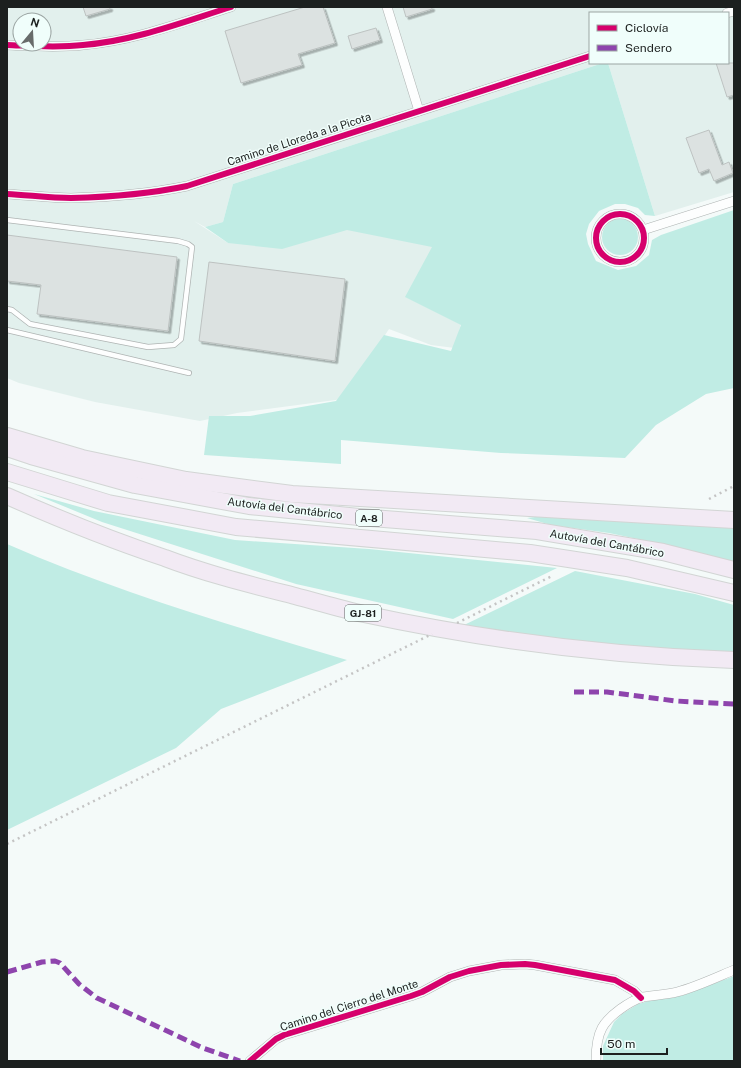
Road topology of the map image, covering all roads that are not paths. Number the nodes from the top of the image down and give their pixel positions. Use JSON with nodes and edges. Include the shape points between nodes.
{"nodes":[{"id":1,"x":231,"y":7,"type":"edge"},
{"id":2,"x":387,"y":7,"type":"edge"},
{"id":3,"x":7,"y":45,"type":"edge"},
{"id":4,"x":589,"y":56,"type":"edge"},
{"id":5,"x":419,"y":111,"type":"junction"},
{"id":6,"x":7,"y":194,"type":"edge"},
{"id":7,"x":734,"y":201,"type":"edge"},
{"id":8,"x":7,"y":220,"type":"edge"},
{"id":9,"x":644,"y":230,"type":"junction"},
{"id":10,"x":7,"y":308,"type":"edge"},
{"id":11,"x":7,"y":330,"type":"edge"},
{"id":12,"x":189,"y":373,"type":"dead end"},
{"id":13,"x":7,"y":436,"type":"edge"},
{"id":14,"x":7,"y":448,"type":"edge"},
{"id":15,"x":7,"y":472,"type":"edge"},
{"id":16,"x":7,"y":496,"type":"edge"},
{"id":17,"x":734,"y":520,"type":"edge"},
{"id":18,"x":734,"y":570,"type":"edge"},
{"id":19,"x":734,"y":593,"type":"edge"},
{"id":20,"x":734,"y":660,"type":"edge"},
{"id":21,"x":734,"y":970,"type":"edge"},
{"id":22,"x":641,"y":998,"type":"junction"},
{"id":23,"x":250,"y":1061,"type":"edge"},
{"id":24,"x":596,"y":1061,"type":"edge"}],
"edges":[{"from":1,"to":3,"type":"street","via":[[113,41],[53,48]]},
{"from":2,"to":5,"type":"street"},
{"from":4,"to":5,"type":"street","name":"Camino de Lloreda a la Picota"},
{"from":5,"to":6,"type":"street","name":"Camino de Lloreda a la Picota","via":[[187,186],[159,192],[70,198]]},
{"from":7,"to":9,"type":"street"},
{"from":8,"to":10,"type":"lane","via":[[178,242],[192,247],[181,339],[174,345],[148,346],[30,324]]},
{"from":9,"to":9,"type":"street","via":[[640,223],[627,214],[612,215],[605,218],[596,231],[597,247],[608,259],[624,262],[632,259],[643,247]]},
{"from":11,"to":12,"type":"lane"},
{"from":13,"to":17,"type":"highway","via":[[82,458],[186,480],[292,494]]},
{"from":14,"to":18,"type":"highway","name":"Autovía del Cantábrico","number":"A-8","via":[[136,485],[249,506],[537,531],[664,552]]},
{"from":15,"to":19,"type":"highway","name":"Autovía del Cantábrico","number":"A-8","via":[[108,503],[236,527],[530,553],[627,568]]},
{"from":16,"to":20,"type":"highway","number":"GJ-81","via":[[166,559],[364,614],[481,636],[559,646]]},
{"from":21,"to":22,"type":"street","via":[[689,989]]},
{"from":22,"to":23,"type":"street","name":"Camino del Cierro del Monte","via":[[615,980],[535,965],[501,965],[469,971],[411,996],[284,1035]]},
{"from":22,"to":24,"type":"street","via":[[628,1003],[609,1018],[602,1028]]}]}
